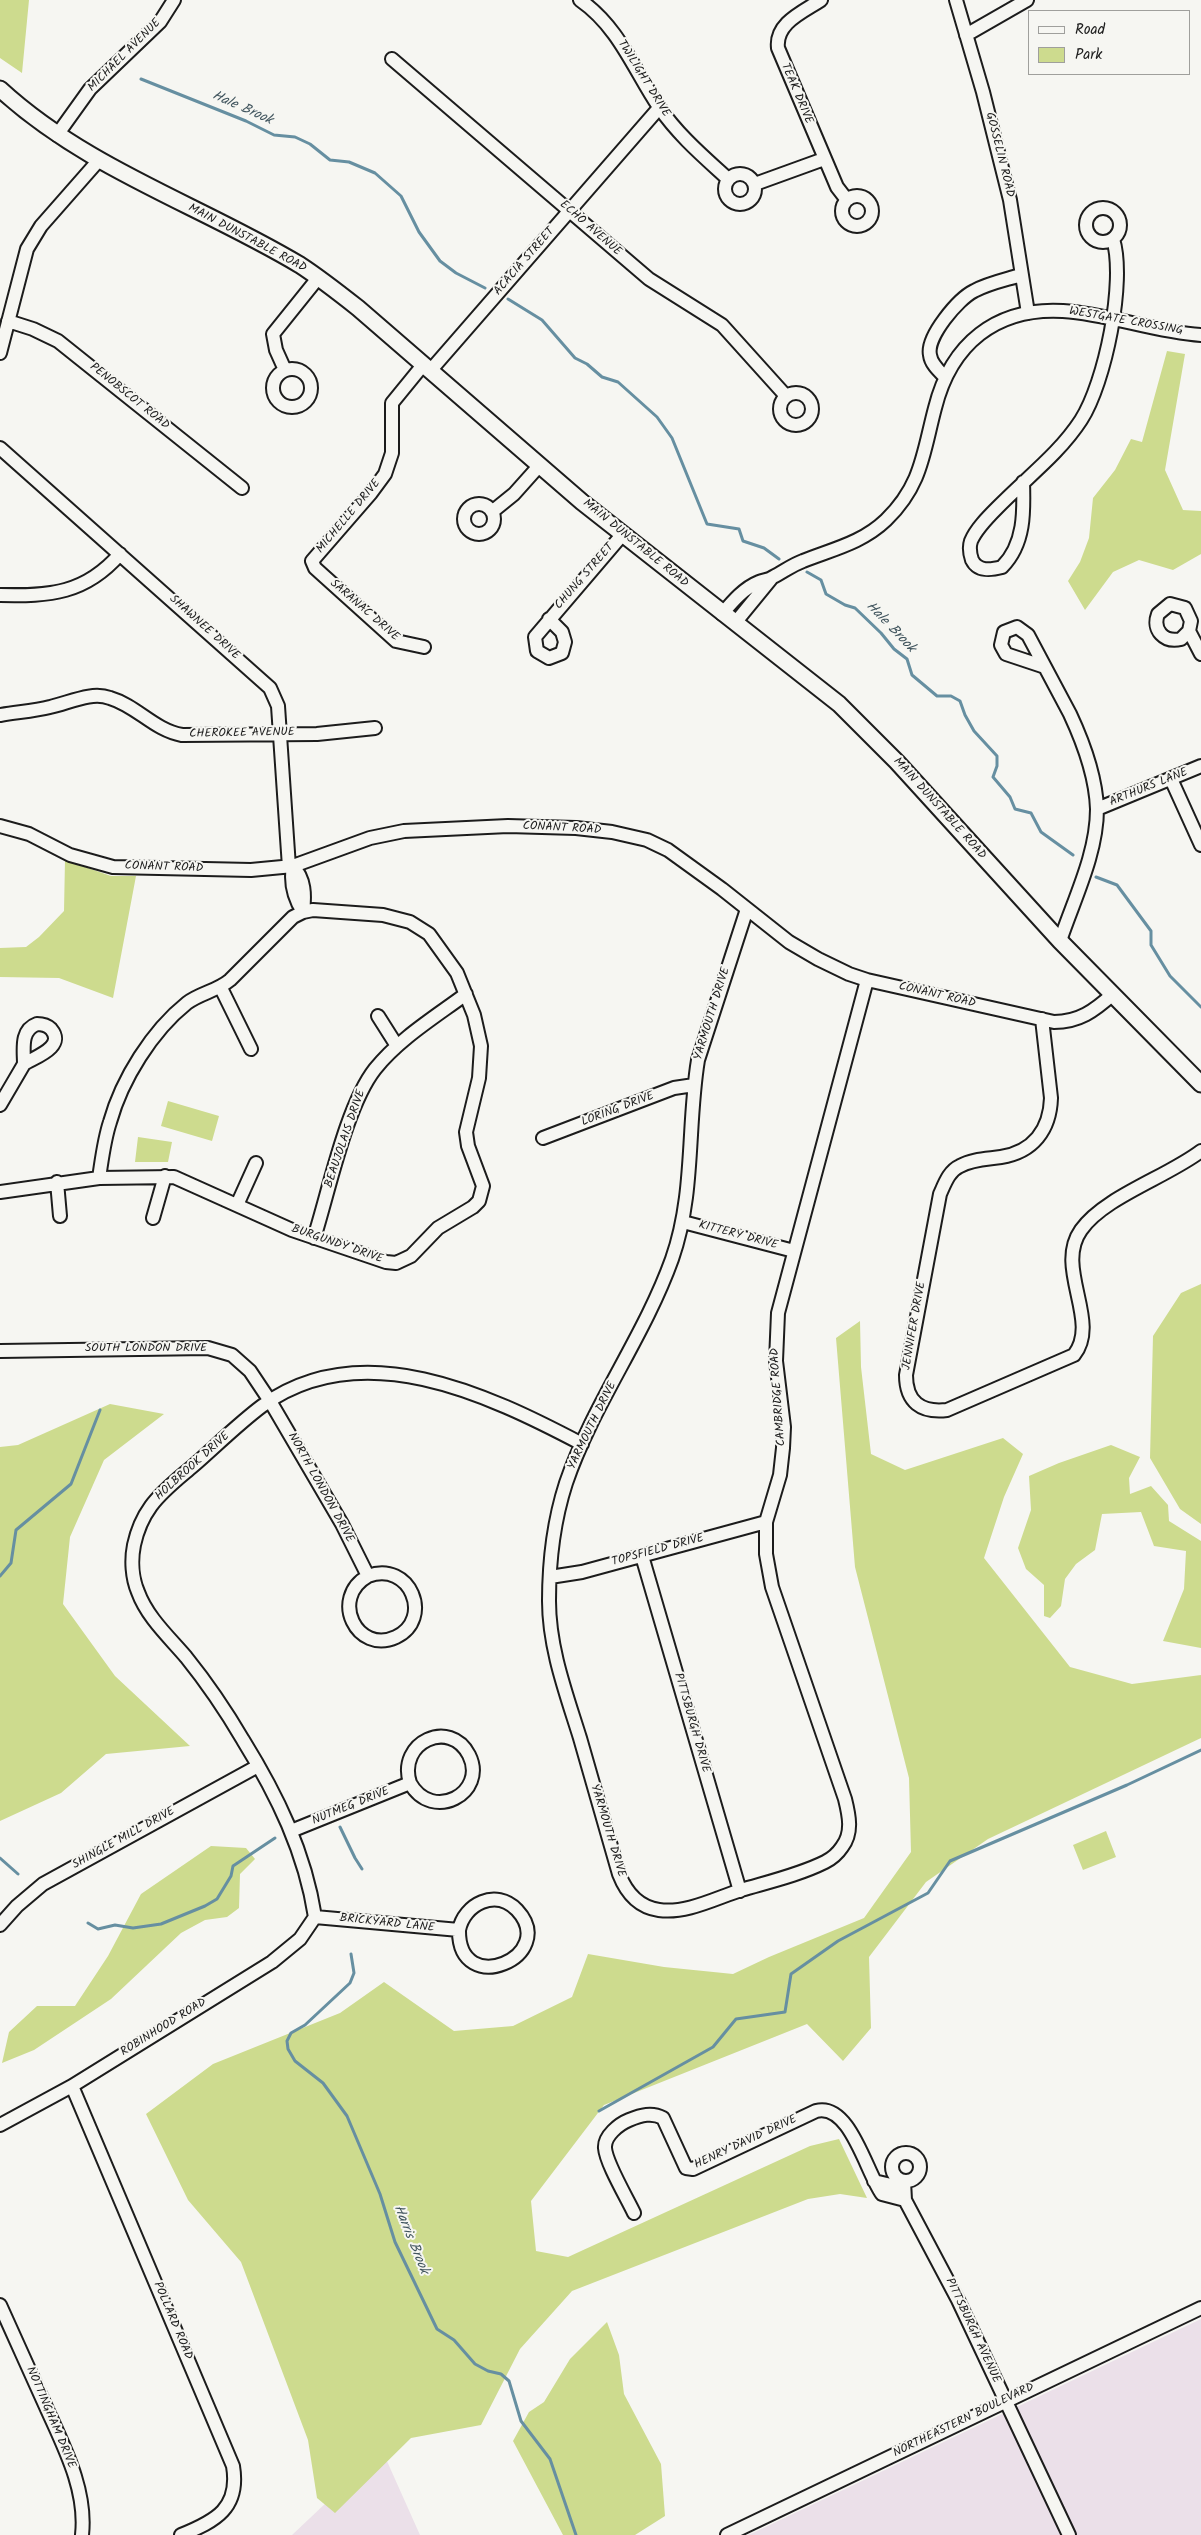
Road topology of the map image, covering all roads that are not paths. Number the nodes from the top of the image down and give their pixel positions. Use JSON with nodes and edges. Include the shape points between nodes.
{"nodes":[{"id":1,"x":174,"y":0,"type":"edge"},
{"id":2,"x":580,"y":0,"type":"edge"},
{"id":3,"x":821,"y":0,"type":"edge"},
{"id":4,"x":956,"y":0,"type":"edge"},
{"id":5,"x":1027,"y":0,"type":"edge"},
{"id":6,"x":966,"y":35,"type":"junction"},
{"id":7,"x":392,"y":59,"type":"dead end"},
{"id":8,"x":0,"y":89,"type":"edge"},
{"id":9,"x":659,"y":108,"type":"junction"},
{"id":10,"x":57,"y":135,"type":"junction"},
{"id":11,"x":824,"y":158,"type":"junction"},
{"id":12,"x":99,"y":160,"type":"junction"},
{"id":13,"x":728,"y":179,"type":"junction"},
{"id":14,"x":755,"y":184,"type":"junction"},
{"id":15,"x":847,"y":200,"type":"dead end"},
{"id":16,"x":569,"y":211,"type":"junction"},
{"id":17,"x":1113,"y":239,"type":"dead end"},
{"id":18,"x":1021,"y":275,"type":"junction"},
{"id":19,"x":318,"y":278,"type":"junction"},
{"id":20,"x":1028,"y":313,"type":"junction"},
{"id":21,"x":1112,"y":320,"type":"junction"},
{"id":22,"x":8,"y":321,"type":"junction"},
{"id":23,"x":1201,"y":335,"type":"edge"},
{"id":24,"x":0,"y":353,"type":"edge"},
{"id":25,"x":427,"y":368,"type":"junction"},
{"id":26,"x":285,"y":370,"type":"dead end"},
{"id":27,"x":945,"y":377,"type":"junction"},
{"id":28,"x":786,"y":396,"type":"dead end"},
{"id":29,"x":0,"y":448,"type":"edge"},
{"id":30,"x":539,"y":466,"type":"junction"},
{"id":31,"x":1023,"y":482,"type":"junction"},
{"id":32,"x":242,"y":488,"type":"dead end"},
{"id":33,"x":492,"y":511,"type":"dead end"},
{"id":34,"x":622,"y":534,"type":"junction"},
{"id":35,"x":120,"y":554,"type":"junction"},
{"id":36,"x":312,"y":561,"type":"joint"},
{"id":37,"x":771,"y":579,"type":"junction"},
{"id":38,"x":0,"y":595,"type":"edge"},
{"id":39,"x":722,"y":614,"type":"junction"},
{"id":40,"x":549,"y":619,"type":"dead end"},
{"id":41,"x":735,"y":624,"type":"junction"},
{"id":42,"x":1189,"y":631,"type":"dead end"},
{"id":43,"x":424,"y":647,"type":"dead end"},
{"id":44,"x":1201,"y":654,"type":"edge"},
{"id":45,"x":1045,"y":666,"type":"dead end"},
{"id":46,"x":0,"y":714,"type":"edge"},
{"id":47,"x":375,"y":728,"type":"dead end"},
{"id":48,"x":281,"y":734,"type":"junction"},
{"id":49,"x":1201,"y":766,"type":"edge"},
{"id":50,"x":1171,"y":779,"type":"junction"},
{"id":51,"x":1097,"y":809,"type":"junction"},
{"id":52,"x":0,"y":826,"type":"edge"},
{"id":53,"x":1201,"y":845,"type":"edge"},
{"id":54,"x":291,"y":867,"type":"junction"},
{"id":55,"x":747,"y":909,"type":"junction"},
{"id":56,"x":304,"y":912,"type":"junction"},
{"id":57,"x":1060,"y":941,"type":"junction"},
{"id":58,"x":867,"y":980,"type":"junction"},
{"id":59,"x":221,"y":988,"type":"junction"},
{"id":60,"x":466,"y":994,"type":"junction"},
{"id":61,"x":1113,"y":994,"type":"junction"},
{"id":62,"x":378,"y":1016,"type":"dead end"},
{"id":63,"x":1042,"y":1019,"type":"junction"},
{"id":64,"x":397,"y":1046,"type":"junction"},
{"id":65,"x":251,"y":1049,"type":"dead end"},
{"id":66,"x":24,"y":1064,"type":"dead end"},
{"id":67,"x":694,"y":1084,"type":"junction"},
{"id":68,"x":1201,"y":1084,"type":"edge"},
{"id":69,"x":0,"y":1105,"type":"edge"},
{"id":70,"x":543,"y":1138,"type":"dead end"},
{"id":71,"x":1201,"y":1151,"type":"edge"},
{"id":72,"x":256,"y":1163,"type":"dead end"},
{"id":73,"x":165,"y":1176,"type":"junction"},
{"id":74,"x":98,"y":1178,"type":"junction"},
{"id":75,"x":57,"y":1182,"type":"junction"},
{"id":76,"x":0,"y":1191,"type":"edge"},
{"id":77,"x":237,"y":1205,"type":"junction"},
{"id":78,"x":60,"y":1216,"type":"dead end"},
{"id":79,"x":153,"y":1218,"type":"dead end"},
{"id":80,"x":683,"y":1222,"type":"junction"},
{"id":81,"x":314,"y":1238,"type":"junction"},
{"id":82,"x":794,"y":1251,"type":"junction"},
{"id":83,"x":0,"y":1350,"type":"edge"},
{"id":84,"x":270,"y":1401,"type":"junction"},
{"id":85,"x":582,"y":1444,"type":"junction"},
{"id":86,"x":766,"y":1522,"type":"junction"},
{"id":87,"x":642,"y":1556,"type":"junction"},
{"id":88,"x":368,"y":1576,"type":"junction"},
{"id":89,"x":550,"y":1576,"type":"junction"},
{"id":90,"x":258,"y":1766,"type":"junction"},
{"id":91,"x":410,"y":1783,"type":"junction"},
{"id":92,"x":292,"y":1831,"type":"junction"},
{"id":93,"x":740,"y":1891,"type":"junction"},
{"id":94,"x":315,"y":1916,"type":"junction"},
{"id":95,"x":0,"y":1925,"type":"edge"},
{"id":96,"x":459,"y":1930,"type":"junction"},
{"id":97,"x":72,"y":2086,"type":"junction"},
{"id":98,"x":0,"y":2125,"type":"edge"},
{"id":99,"x":904,"y":2181,"type":"dead end"},
{"id":100,"x":905,"y":2200,"type":"junction"},
{"id":101,"x":634,"y":2213,"type":"dead end"},
{"id":102,"x":0,"y":2305,"type":"edge"},
{"id":103,"x":1201,"y":2308,"type":"edge"},
{"id":104,"x":1005,"y":2402,"type":"junction"},
{"id":105,"x":83,"y":2535,"type":"edge"},
{"id":106,"x":181,"y":2535,"type":"edge"},
{"id":107,"x":727,"y":2535,"type":"edge"},
{"id":108,"x":1069,"y":2535,"type":"edge"}],
"edges":[{"from":1,"to":10,"type":"street","name":"MICHAEL AVENUE","via":[[160,22],[90,88]]},
{"from":2,"to":9,"type":"street","name":"TWILIGHT DRIVE","via":[[615,34]]},
{"from":3,"to":11,"type":"street","name":"TEAK DRIVE","via":[[783,26],[777,40],[782,60]]},
{"from":4,"to":6,"type":"street","name":"GOSSELIN ROAD"},
{"from":5,"to":6,"type":"street"},
{"from":6,"to":18,"type":"street","name":"GOSSELIN ROAD","via":[[1009,196]]},
{"from":7,"to":16,"type":"street","name":"ECHO AVENUE"},
{"from":8,"to":10,"type":"main road","name":"MAIN DUNSTABLE ROAD"},
{"from":9,"to":13,"type":"street","name":"TWILIGHT DRIVE"},
{"from":9,"to":16,"type":"street","name":"ACACIA STREET"},
{"from":10,"to":12,"type":"main road","name":"MAIN DUNSTABLE ROAD"},
{"from":11,"to":14,"type":"street"},
{"from":11,"to":15,"type":"street","name":"TEAK DRIVE"},
{"from":12,"to":19,"type":"main road","name":"MAIN DUNSTABLE ROAD","via":[[284,256]]},
{"from":12,"to":22,"type":"street","via":[[33,237],[22,263]]},
{"from":13,"to":14,"type":"street","via":[[743,174],[752,178]]},
{"from":13,"to":14,"type":"street","via":[[726,194],[738,204],[752,199]]},
{"from":16,"to":25,"type":"street","name":"ACACIA STREET"},
{"from":16,"to":28,"type":"street","name":"ECHO AVENUE","via":[[649,279],[722,325]]},
{"from":17,"to":21,"type":"street","via":[[1117,263]]},
{"from":18,"to":20,"type":"street","name":"GOSSELIN ROAD"},
{"from":18,"to":27,"type":"street","via":[[972,292],[960,299],[951,311],[929,347],[934,366]]},
{"from":19,"to":25,"type":"main road","name":"MAIN DUNSTABLE ROAD"},
{"from":19,"to":26,"type":"street","via":[[273,334]]},
{"from":20,"to":21,"type":"street","name":"WESTGATE CROSSING","via":[[1064,311]]},
{"from":20,"to":27,"type":"street","name":"WESTGATE CROSSING","via":[[983,331],[959,354]]},
{"from":21,"to":23,"type":"street","name":"WESTGATE CROSSING"},
{"from":21,"to":31,"type":"street","via":[[1106,357],[1088,408],[1063,443]]},
{"from":22,"to":24,"type":"street"},
{"from":22,"to":32,"type":"street","name":"PENOBSCOT ROAD","via":[[46,334],[64,345]]},
{"from":25,"to":30,"type":"main road","name":"MAIN DUNSTABLE ROAD"},
{"from":25,"to":36,"type":"street","name":"MICHELLE DRIVE","via":[[392,403],[392,453],[385,474]]},
{"from":27,"to":37,"type":"street","name":"WESTGATE CROSSING","via":[[918,476],[895,511],[885,522],[853,543],[803,561]]},
{"from":29,"to":35,"type":"street","name":"SHAWNEE DRIVE"},
{"from":30,"to":33,"type":"street","via":[[514,494]]},
{"from":30,"to":34,"type":"main road","name":"MAIN DUNSTABLE ROAD"},
{"from":31,"to":31,"type":"street","via":[[1024,520],[1013,551],[1002,566],[987,570],[980,568],[971,557],[972,541],[989,516]]},
{"from":34,"to":39,"type":"main road","name":"MAIN DUNSTABLE ROAD"},
{"from":34,"to":40,"type":"street","name":"CHUNG STREET"},
{"from":35,"to":38,"type":"street","via":[[102,572],[73,588],[39,596]]},
{"from":35,"to":48,"type":"street","name":"SHAWNEE DRIVE","via":[[266,683],[276,699]]},
{"from":36,"to":43,"type":"street","name":"SARANAC DRIVE","via":[[315,568],[396,641]]},
{"from":37,"to":39,"type":"street","name":"WESTGATE CROSSING","via":[[748,588]]},
{"from":37,"to":41,"type":"street","name":"WESTGATE CROSSING"},
{"from":39,"to":41,"type":"main road","name":"MAIN DUNSTABLE ROAD"},
{"from":41,"to":57,"type":"main road","name":"MAIN DUNSTABLE ROAD","via":[[812,682],[866,729]]},
{"from":42,"to":44,"type":"street"},
{"from":45,"to":51,"type":"street","via":[[1080,736]]},
{"from":46,"to":48,"type":"street","name":"CHEROKEE AVENUE","via":[[38,710],[101,696],[118,701],[173,733],[191,736]]},
{"from":47,"to":48,"type":"street","name":"CHEROKEE AVENUE"},
{"from":48,"to":54,"type":"street","name":"SHAWNEE DRIVE"},
{"from":49,"to":50,"type":"street","name":"ARTHURS LANE"},
{"from":50,"to":51,"type":"street","name":"ARTHURS LANE"},
{"from":50,"to":53,"type":"street"},
{"from":51,"to":57,"type":"street","via":[[1089,856]]},
{"from":52,"to":54,"type":"street","name":"CONANT ROAD","via":[[29,834],[84,860],[113,867],[251,870]]},
{"from":54,"to":55,"type":"street","name":"CONANT ROAD","via":[[370,838],[404,831],[508,826],[576,828],[612,832],[658,845]]},
{"from":54,"to":56,"type":"street","via":[[296,900]]},
{"from":55,"to":58,"type":"street","name":"CONANT ROAD","via":[[818,960]]},
{"from":55,"to":67,"type":"street","name":"YARMOUTH DRIVE","via":[[704,1039]]},
{"from":56,"to":59,"type":"street","via":[[287,923]]},
{"from":56,"to":60,"type":"street","name":"BURGUNDY DRIVE","via":[[368,913],[410,922],[438,944]]},
{"from":57,"to":61,"type":"main road","name":"MAIN DUNSTABLE ROAD"},
{"from":58,"to":63,"type":"street","name":"CONANT ROAD"},
{"from":58,"to":82,"type":"street","name":"CAMBRIDGE ROAD"},
{"from":59,"to":65,"type":"street"},
{"from":59,"to":74,"type":"street","via":[[183,1006],[136,1066],[122,1089],[110,1121]]},
{"from":60,"to":64,"type":"street","name":"BEAUJOLAIS DRIVE"},
{"from":60,"to":81,"type":"street","name":"BURGUNDY DRIVE","via":[[477,1025],[480,1046],[479,1078],[466,1132],[483,1186],[479,1201],[468,1212],[438,1228],[411,1256],[396,1263]]},
{"from":61,"to":63,"type":"street","name":"CONANT ROAD","via":[[1096,1009],[1077,1019],[1065,1022]]},
{"from":61,"to":68,"type":"main road","name":"MAIN DUNSTABLE ROAD"},
{"from":62,"to":64,"type":"street"},
{"from":63,"to":71,"type":"street","name":"JENNIFER DRIVE","via":[[1051,1098],[1042,1132],[1022,1151],[959,1166],[940,1194],[906,1375],[909,1395],[914,1402],[930,1411],[947,1410],[1074,1355],[1082,1340],[1083,1329],[1072,1260],[1080,1231],[1097,1213]]},
{"from":64,"to":81,"type":"street","name":"BEAUJOLAIS DRIVE","via":[[374,1070],[360,1095]]},
{"from":66,"to":69,"type":"street"},
{"from":67,"to":70,"type":"street","name":"LORING DRIVE","via":[[674,1088]]},
{"from":67,"to":80,"type":"street","name":"YARMOUTH DRIVE","via":[[690,1166]]},
{"from":72,"to":77,"type":"street"},
{"from":73,"to":74,"type":"street","name":"BURGUNDY DRIVE"},
{"from":73,"to":77,"type":"street","name":"BURGUNDY DRIVE","via":[[184,1180]]},
{"from":73,"to":79,"type":"street"},
{"from":74,"to":75,"type":"street","name":"BURGUNDY DRIVE"},
{"from":75,"to":76,"type":"street","name":"BURGUNDY DRIVE"},
{"from":75,"to":78,"type":"street"},
{"from":77,"to":81,"type":"street","name":"BURGUNDY DRIVE"},
{"from":80,"to":82,"type":"street","name":"KITTERY DRIVE"},
{"from":80,"to":85,"type":"street","name":"YARMOUTH DRIVE","via":[[650,1312]]},
{"from":82,"to":86,"type":"street","name":"CAMBRIDGE ROAD","via":[[776,1328],[783,1448],[780,1475]]},
{"from":83,"to":84,"type":"street","name":"SOUTH LONDON DRIVE","via":[[216,1350],[232,1355],[245,1365]]},
{"from":84,"to":85,"type":"street","name":"HOLBROOK DRIVE","via":[[299,1385],[328,1376],[370,1373],[417,1377],[461,1389],[506,1407]]},
{"from":84,"to":88,"type":"street","name":"NORTH LONDON DRIVE","via":[[342,1524]]},
{"from":84,"to":90,"type":"street","name":"HOLBROOK DRIVE","via":[[221,1440],[152,1505],[140,1524],[133,1546],[132,1569],[137,1591],[145,1606],[215,1696]]},
{"from":85,"to":89,"type":"street","name":"YARMOUTH DRIVE","via":[[561,1500]]},
{"from":86,"to":87,"type":"street","name":"TOPSFIELD DRIVE"},
{"from":86,"to":93,"type":"street","name":"CAMBRIDGE ROAD","via":[[766,1554],[772,1588],[842,1792],[849,1824],[844,1846],[826,1862]]},
{"from":87,"to":89,"type":"street","name":"TOPSFIELD DRIVE","via":[[582,1572]]},
{"from":87,"to":93,"type":"street","name":"PITTSBURGH DRIVE"},
{"from":88,"to":88,"type":"street","via":[[385,1573],[396,1576],[412,1592],[415,1603],[412,1620],[406,1630],[386,1640],[361,1633],[352,1621],[348,1605],[351,1595],[359,1582]]},
{"from":89,"to":93,"type":"street","name":"YARMOUTH DRIVE","via":[[550,1621],[559,1671],[624,1886],[639,1902],[659,1910],[684,1908]]},
{"from":90,"to":92,"type":"street","name":"HOLBROOK DRIVE"},
{"from":90,"to":95,"type":"street","name":"SHINGLE MILL DRIVE","via":[[42,1884]]},
{"from":91,"to":91,"type":"street","via":[[407,1772],[410,1756],[424,1741],[435,1737],[451,1739],[460,1744],[470,1757],[469,1783],[459,1796],[450,1801],[429,1800],[419,1795]]},
{"from":91,"to":92,"type":"street","name":"NUTMEG DRIVE"},
{"from":92,"to":94,"type":"street","name":"HOLBROOK DRIVE"},
{"from":94,"to":96,"type":"street","name":"BRICKYARD LANE"},
{"from":94,"to":97,"type":"street","name":"ROBINHOOD ROAD","via":[[300,1939],[272,1962]]},
{"from":96,"to":96,"type":"street","via":[[466,1956],[490,1967],[515,1959],[524,1945],[526,1934],[524,1923],[515,1909],[506,1902],[494,1900],[473,1906],[462,1919]]},
{"from":97,"to":98,"type":"street","name":"ROBINHOOD ROAD"},
{"from":97,"to":106,"type":"street","name":"POLLARD ROAD","via":[[233,2466],[236,2485],[224,2510],[214,2520]]},
{"from":99,"to":100,"type":"street","name":"PITTSBURGH AVENUE"},
{"from":100,"to":101,"type":"street","name":"HENRY DAVID DRIVE","via":[[882,2194],[848,2126],[830,2111],[816,2111],[693,2170],[686,2168],[663,2118],[650,2114],[626,2121],[606,2142],[607,2156]]},
{"from":100,"to":104,"type":"street","name":"PITTSBURGH AVENUE","via":[[954,2292]]},
{"from":102,"to":105,"type":"street","name":"NOTTINGHAM DRIVE","via":[[78,2486],[83,2510]]},
{"from":103,"to":104,"type":"street","name":"NORTHEASTERN BOULEVARD"},
{"from":104,"to":107,"type":"street","name":"NORTHEASTERN BOULEVARD"},
{"from":104,"to":108,"type":"street","name":"PITTSBURGH AVENUE"}]}
